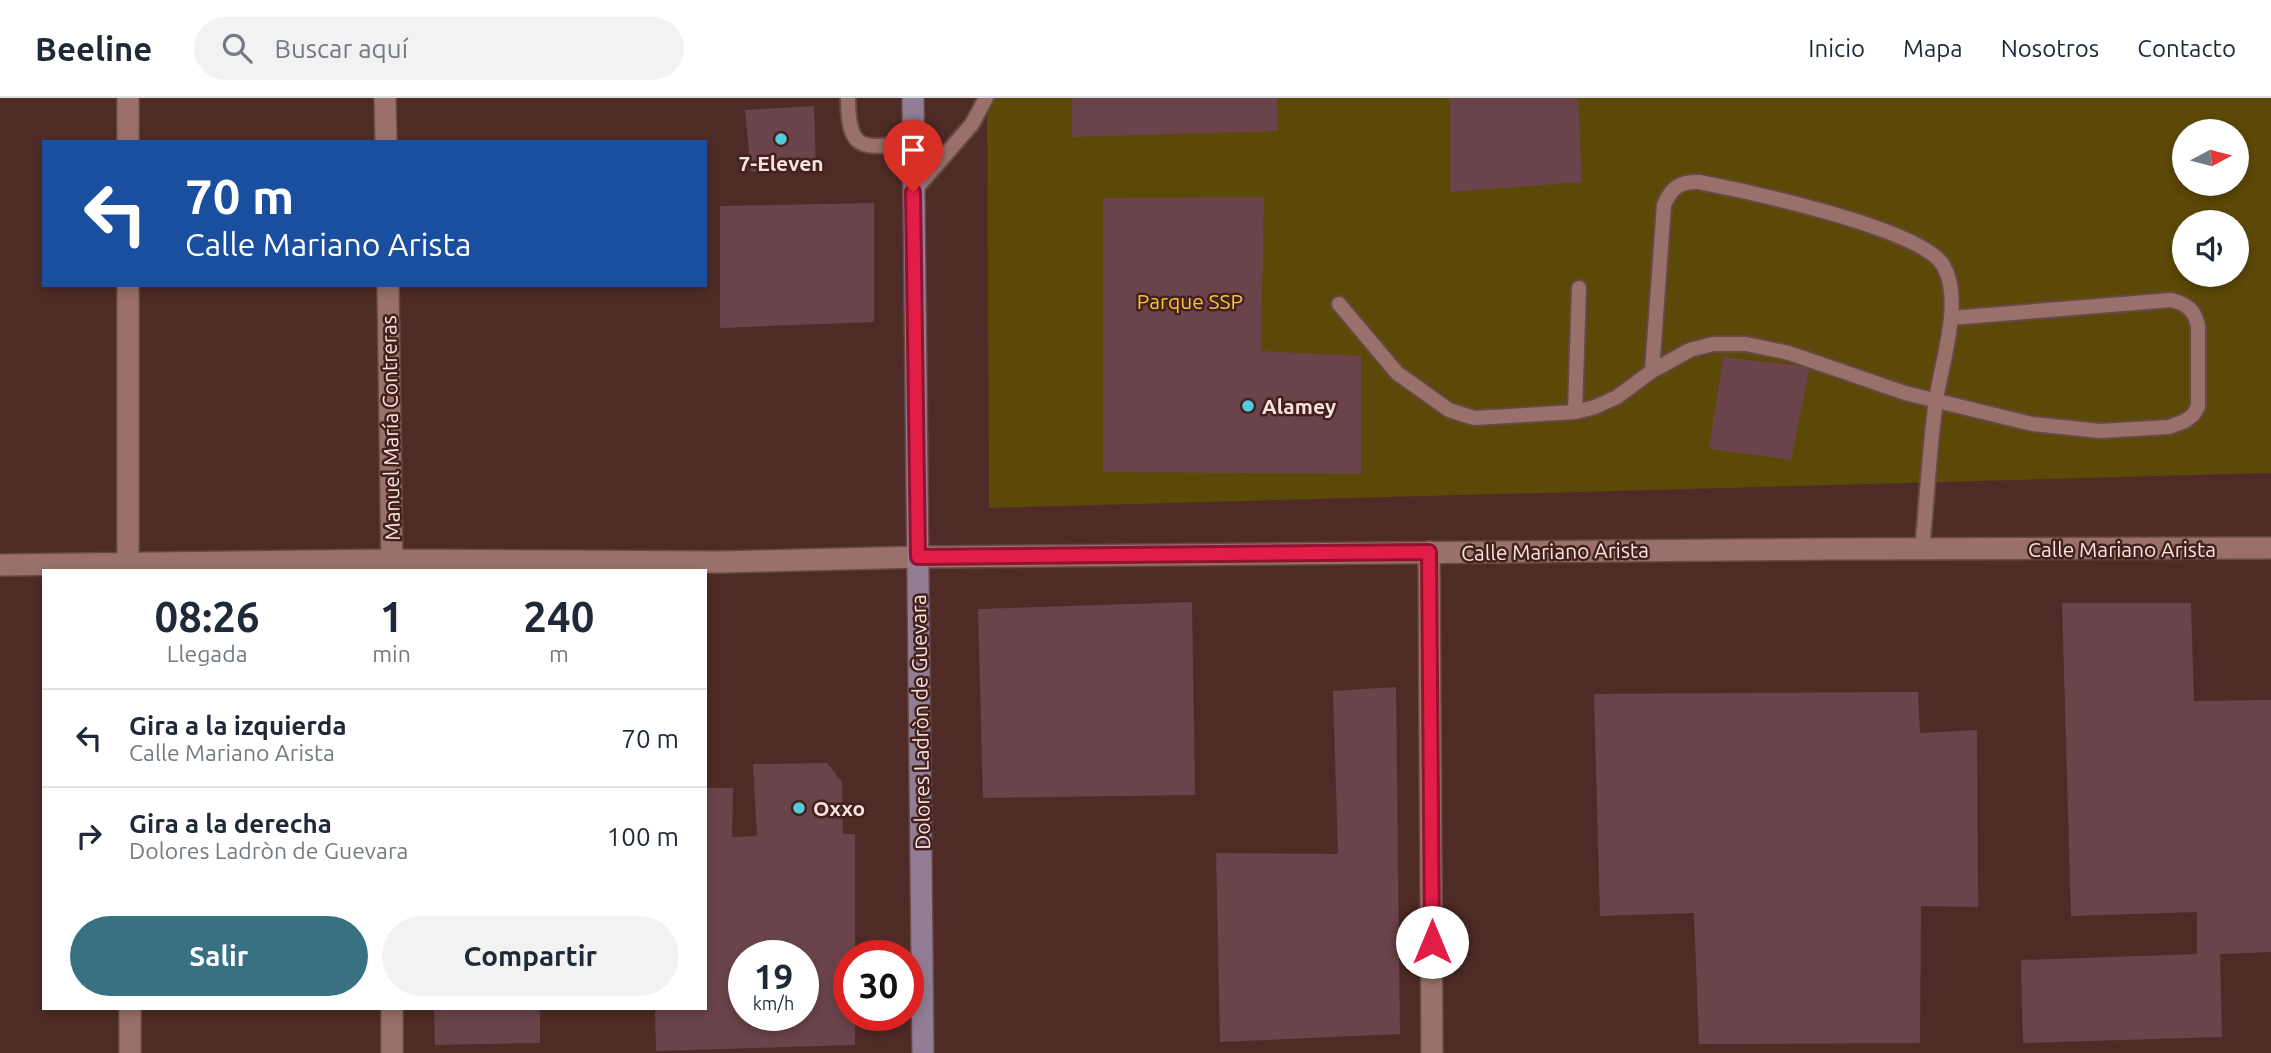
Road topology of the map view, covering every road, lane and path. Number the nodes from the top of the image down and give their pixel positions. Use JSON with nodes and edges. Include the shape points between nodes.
{"nodes":[{"id":1,"x":128,"y":98,"type":"edge"},
{"id":2,"x":385,"y":98,"type":"edge"},
{"id":3,"x":848,"y":98,"type":"edge"},
{"id":4,"x":913,"y":98,"type":"edge"},
{"id":5,"x":986,"y":98,"type":"edge"},
{"id":6,"x":128,"y":140,"type":"edge"},
{"id":7,"x":386,"y":140,"type":"edge"},
{"id":8,"x":913,"y":144,"type":"junction"},
{"id":9,"x":913,"y":192,"type":"junction"},
{"id":10,"x":128,"y":287,"type":"edge"},
{"id":11,"x":388,"y":287,"type":"edge"},
{"id":12,"x":1580,"y":288,"type":"dead end"},
{"id":13,"x":1339,"y":304,"type":"dead end"},
{"id":14,"x":1951,"y":318,"type":"junction"},
{"id":15,"x":1652,"y":371,"type":"junction"},
{"id":16,"x":1936,"y":401,"type":"junction"},
{"id":17,"x":1576,"y":412,"type":"junction"},
{"id":18,"x":2271,"y":548,"type":"edge"},
{"id":19,"x":1922,"y":550,"type":"junction"},
{"id":20,"x":1429,"y":552,"type":"junction"},
{"id":21,"x":918,"y":557,"type":"junction"},
{"id":22,"x":0,"y":565,"type":"edge"},
{"id":23,"x":392,"y":565,"type":"edge"},
{"id":24,"x":128,"y":566,"type":"edge"},
{"id":25,"x":130,"y":1010,"type":"edge"},
{"id":26,"x":392,"y":1010,"type":"edge"},
{"id":27,"x":130,"y":1053,"type":"edge"},
{"id":28,"x":392,"y":1053,"type":"edge"},
{"id":29,"x":923,"y":1053,"type":"edge"},
{"id":30,"x":1432,"y":1053,"type":"edge"}],
"edges":[{"from":1,"to":6,"type":"street"},
{"from":2,"to":7,"type":"street"},
{"from":3,"to":8,"type":"lane","via":[[849,127],[860,144]]},
{"from":4,"to":8,"type":"street","name":"Dolores Ladròn de Guevara"},
{"from":5,"to":9,"type":"lane","via":[[972,124]]},
{"from":8,"to":9,"type":"street","name":"Dolores Ladròn de Guevara"},
{"from":9,"to":21,"type":"street","name":"Dolores Ladròn de Guevara"},
{"from":10,"to":24,"type":"street"},
{"from":11,"to":23,"type":"street","name":"Manuel María Contreras"},
{"from":12,"to":17,"type":"lane"},
{"from":13,"to":17,"type":"lane","via":[[1397,373],[1449,410],[1474,418]]},
{"from":14,"to":15,"type":"lane","via":[[1950,280],[1930,250],[1913,241],[1765,196],[1688,181],[1678,185],[1664,205]]},
{"from":14,"to":16,"type":"lane"},
{"from":14,"to":16,"type":"lane","via":[[2171,300],[2182,303],[2196,316],[2197,407],[2185,421],[2169,426],[2100,431],[2032,424]]},
{"from":15,"to":16,"type":"lane","via":[[1690,350],[1713,344],[1746,344],[1789,353]]},
{"from":15,"to":17,"type":"lane","via":[[1618,397]]},
{"from":16,"to":19,"type":"lane"},
{"from":18,"to":19,"type":"street","name":"Calle Mariano Arista"},
{"from":19,"to":20,"type":"street","name":"Calle Mariano Arista"},
{"from":20,"to":21,"type":"street","name":"Calle Mariano Arista"},
{"from":20,"to":30,"type":"street"},
{"from":21,"to":23,"type":"street","name":"Calle Mariano Arista"},
{"from":21,"to":29,"type":"street","name":"Dolores Ladròn de Guevara"},
{"from":22,"to":24,"type":"street","name":"Calle Mariano Arista"},
{"from":23,"to":24,"type":"street","name":"Calle Mariano Arista"},
{"from":25,"to":27,"type":"street"},
{"from":26,"to":28,"type":"street"}]}
